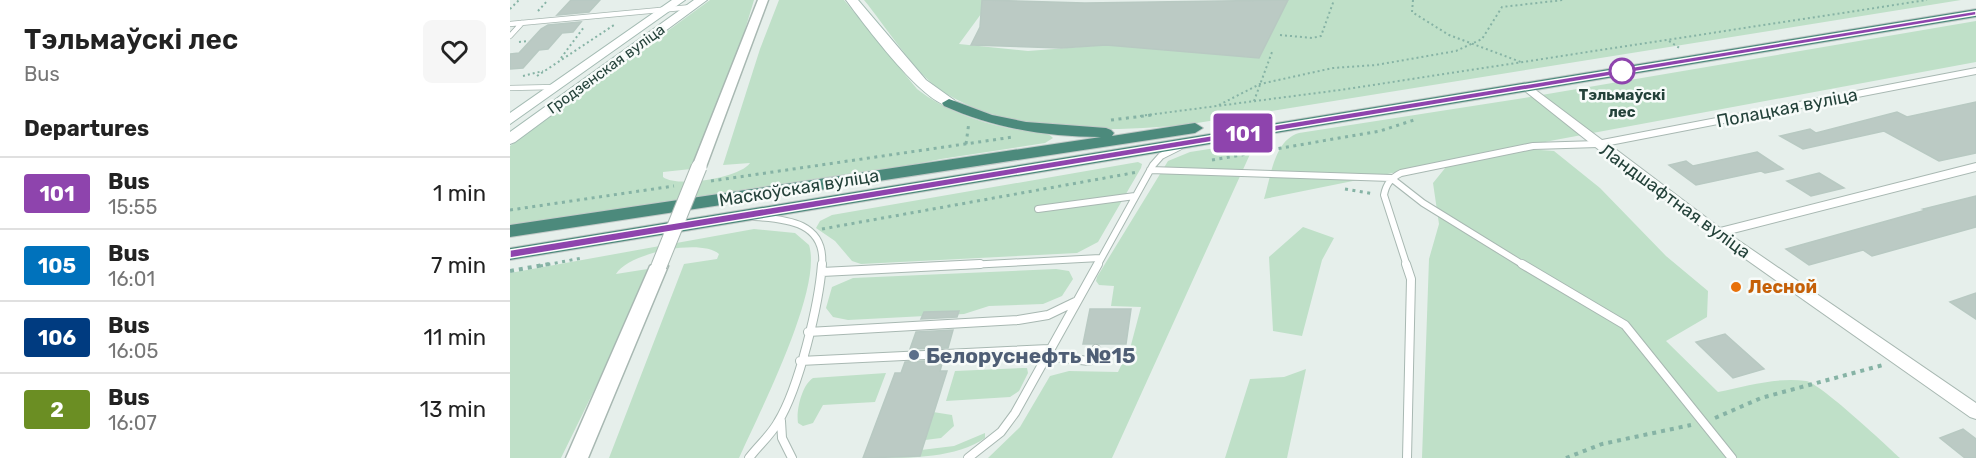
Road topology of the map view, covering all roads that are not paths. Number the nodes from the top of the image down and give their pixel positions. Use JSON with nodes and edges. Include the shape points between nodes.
{"nodes":[{"id":1,"x":763,"y":0,"type":"edge"},
{"id":2,"x":854,"y":0,"type":"edge"},
{"id":3,"x":1976,"y":2,"type":"edge"},
{"id":4,"x":674,"y":4,"type":"edge"},
{"id":5,"x":697,"y":4,"type":"edge"},
{"id":6,"x":1976,"y":13,"type":"edge"},
{"id":7,"x":522,"y":23,"type":"junction"},
{"id":8,"x":510,"y":24,"type":"edge"},
{"id":9,"x":510,"y":36,"type":"edge"},
{"id":10,"x":1976,"y":71,"type":"edge"},
{"id":11,"x":1512,"y":77,"type":"junction"},
{"id":12,"x":557,"y":87,"type":"junction"},
{"id":13,"x":1525,"y":87,"type":"junction"},
{"id":14,"x":510,"y":88,"type":"edge"},
{"id":15,"x":949,"y":103,"type":"joint"},
{"id":16,"x":510,"y":120,"type":"edge"},
{"id":17,"x":1197,"y":134,"type":"junction"},
{"id":18,"x":510,"y":139,"type":"edge"},
{"id":19,"x":1598,"y":144,"type":"junction"},
{"id":20,"x":1976,"y":167,"type":"edge"},
{"id":21,"x":1150,"y":170,"type":"junction"},
{"id":22,"x":1391,"y":178,"type":"junction"},
{"id":23,"x":1135,"y":196,"type":"junction"},
{"id":24,"x":1038,"y":209,"type":"dead end"},
{"id":25,"x":734,"y":217,"type":"junction"},
{"id":26,"x":510,"y":231,"type":"edge"},
{"id":27,"x":1718,"y":233,"type":"junction"},
{"id":28,"x":510,"y":254,"type":"edge"},
{"id":29,"x":1100,"y":258,"type":"junction"},
{"id":30,"x":822,"y":272,"type":"junction"},
{"id":31,"x":1075,"y":302,"type":"junction"},
{"id":32,"x":808,"y":332,"type":"junction"},
{"id":33,"x":1096,"y":349,"type":"dead end"},
{"id":34,"x":1047,"y":352,"type":"junction"},
{"id":35,"x":800,"y":361,"type":"junction"},
{"id":36,"x":1976,"y":412,"type":"edge"},
{"id":37,"x":782,"y":415,"type":"junction"},
{"id":38,"x":577,"y":458,"type":"edge"},
{"id":39,"x":749,"y":458,"type":"edge"},
{"id":40,"x":792,"y":458,"type":"edge"},
{"id":41,"x":968,"y":458,"type":"edge"},
{"id":42,"x":1407,"y":458,"type":"edge"},
{"id":43,"x":1732,"y":458,"type":"edge"}],
"edges":[{"from":1,"to":38,"type":"street","bridge":true,"via":[[699,167]]},
{"from":2,"to":15,"type":"main road","via":[[921,83]]},
{"from":3,"to":11,"type":"highway","name":"Маскоўская вуліца"},
{"from":4,"to":5,"type":"lane"},
{"from":4,"to":7,"type":"lane"},
{"from":4,"to":12,"type":"main road","name":"Гродзенская вуліца"},
{"from":5,"to":18,"type":"main road","name":"Гродзенская вуліца"},
{"from":6,"to":13,"type":"highway","name":"Маскоўская вуліца"},
{"from":7,"to":8,"type":"lane"},
{"from":7,"to":9,"type":"lane"},
{"from":10,"to":19,"type":"street","name":"Полацкая вуліца"},
{"from":11,"to":13,"type":"highway"},
{"from":11,"to":17,"type":"highway","name":"Маскоўская вуліца"},
{"from":12,"to":14,"type":"lane"},
{"from":12,"to":16,"type":"main road","name":"Гродзенская вуліца"},
{"from":13,"to":17,"type":"highway","name":"Маскоўская вуліца"},
{"from":13,"to":19,"type":"street","name":"Ландшафтная вуліца"},
{"from":15,"to":17,"type":"highway","via":[[991,119],[1047,130]]},
{"from":17,"to":21,"type":"lane","via":[[1167,152]]},
{"from":17,"to":25,"type":"highway","name":"Маскоўская вуліца"},
{"from":17,"to":26,"type":"highway","name":"Маскоўская вуліца"},
{"from":19,"to":22,"type":"lane","via":[[1533,146]]},
{"from":19,"to":27,"type":"street","name":"Ландшафтная вуліца"},
{"from":20,"to":27,"type":"street"},
{"from":21,"to":22,"type":"lane"},
{"from":21,"to":23,"type":"lane"},
{"from":22,"to":42,"type":"lane","via":[[1384,195],[1411,279]]},
{"from":22,"to":43,"type":"lane","via":[[1473,235],[1625,325]]},
{"from":23,"to":24,"type":"lane"},
{"from":23,"to":29,"type":"lane"},
{"from":25,"to":28,"type":"highway","name":"Маскоўская вуліца"},
{"from":25,"to":30,"type":"lane","via":[[788,221],[812,232],[824,253]]},
{"from":27,"to":36,"type":"street","name":"Ландшафтная вуліца"},
{"from":29,"to":30,"type":"lane"},
{"from":29,"to":31,"type":"lane"},
{"from":30,"to":32,"type":"lane"},
{"from":31,"to":32,"type":"lane","via":[[1047,315],[1018,320]]},
{"from":31,"to":34,"type":"lane"},
{"from":32,"to":35,"type":"lane"},
{"from":33,"to":34,"type":"lane","via":[[1089,361]]},
{"from":34,"to":35,"type":"lane"},
{"from":34,"to":41,"type":"lane","via":[[1001,432]]},
{"from":35,"to":37,"type":"lane"},
{"from":37,"to":39,"type":"lane"},
{"from":37,"to":40,"type":"lane","via":[[782,438]]}]}
